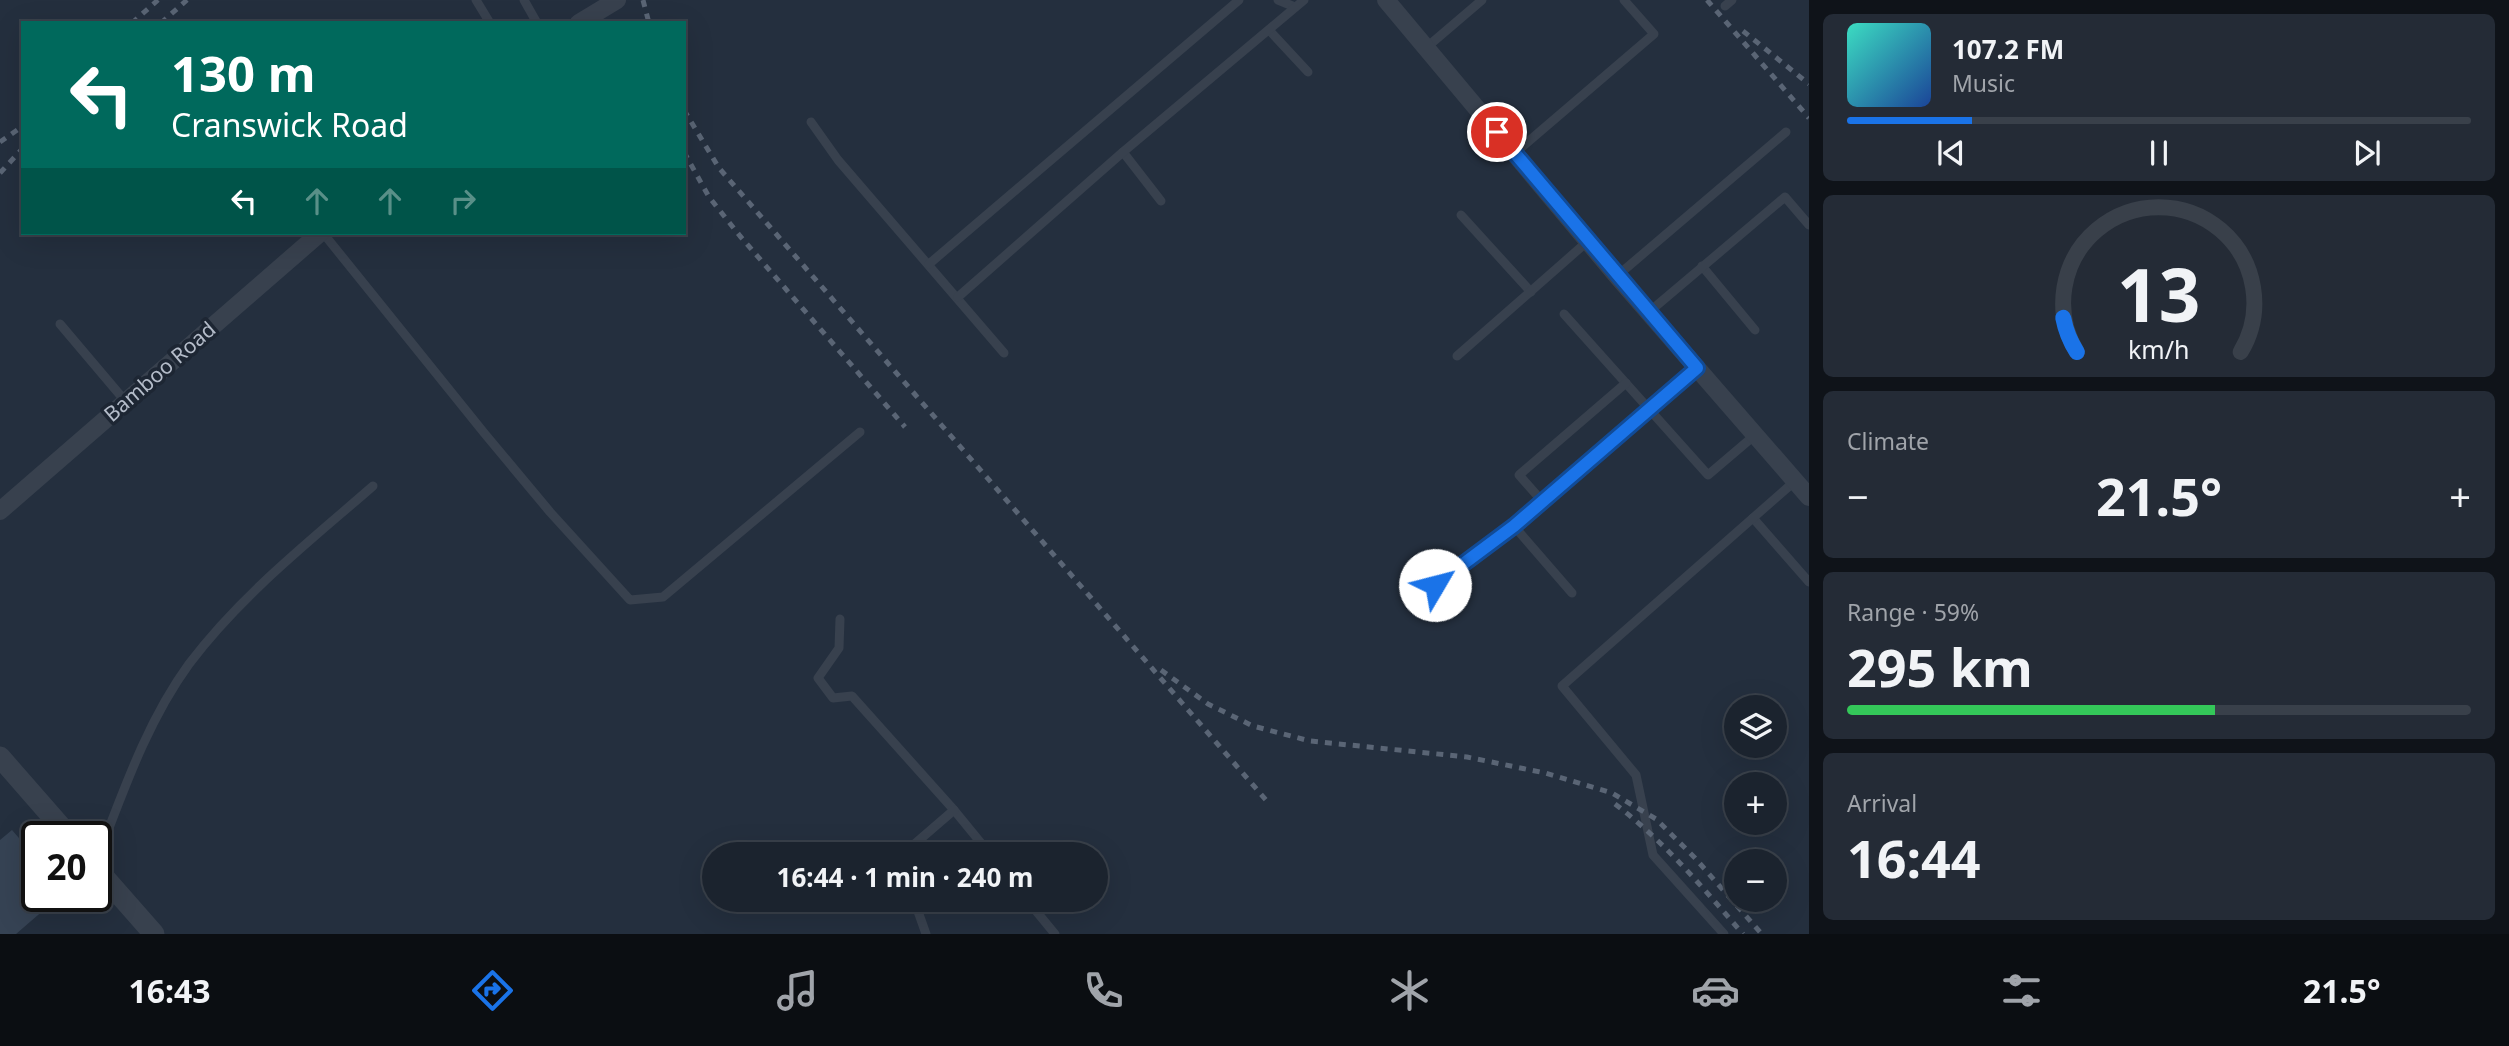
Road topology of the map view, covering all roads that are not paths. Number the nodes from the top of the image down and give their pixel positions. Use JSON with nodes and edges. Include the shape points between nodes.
{"nodes":[{"id":1,"x":476,"y":0,"type":"edge"},
{"id":2,"x":524,"y":0,"type":"edge"},
{"id":3,"x":617,"y":0,"type":"edge"},
{"id":4,"x":1239,"y":0,"type":"edge"},
{"id":5,"x":1278,"y":0,"type":"edge"},
{"id":6,"x":1304,"y":0,"type":"edge"},
{"id":7,"x":1386,"y":0,"type":"edge"},
{"id":8,"x":1482,"y":0,"type":"edge"},
{"id":9,"x":1624,"y":0,"type":"edge"},
{"id":10,"x":1295,"y":7,"type":"junction"},
{"id":11,"x":490,"y":21,"type":"edge"},
{"id":12,"x":536,"y":21,"type":"edge"},
{"id":13,"x":582,"y":21,"type":"edge"},
{"id":14,"x":1269,"y":30,"type":"junction"},
{"id":15,"x":1427,"y":47,"type":"junction"},
{"id":16,"x":1308,"y":72,"type":"dead end"},
{"id":17,"x":811,"y":122,"type":"dead end"},
{"id":18,"x":1786,"y":132,"type":"dead end"},
{"id":19,"x":1123,"y":152,"type":"junction"},
{"id":20,"x":1515,"y":153,"type":"junction"},
{"id":21,"x":1161,"y":201,"type":"dead end"},
{"id":22,"x":1461,"y":215,"type":"dead end"},
{"id":23,"x":1809,"y":225,"type":"edge"},
{"id":24,"x":320,"y":235,"type":"edge"},
{"id":25,"x":324,"y":235,"type":"edge"},
{"id":26,"x":1588,"y":241,"type":"junction"},
{"id":27,"x":929,"y":264,"type":"junction"},
{"id":28,"x":1702,"y":266,"type":"junction"},
{"id":29,"x":1617,"y":276,"type":"junction"},
{"id":30,"x":1531,"y":292,"type":"junction"},
{"id":31,"x":958,"y":297,"type":"junction"},
{"id":32,"x":1649,"y":313,"type":"junction"},
{"id":33,"x":1563,"y":314,"type":"dead end"},
{"id":34,"x":60,"y":324,"type":"dead end"},
{"id":35,"x":1755,"y":330,"type":"dead end"},
{"id":36,"x":1004,"y":353,"type":"dead end"},
{"id":37,"x":1457,"y":356,"type":"dead end"},
{"id":38,"x":1697,"y":368,"type":"junction"},
{"id":39,"x":1626,"y":383,"type":"junction"},
{"id":40,"x":126,"y":402,"type":"junction"},
{"id":41,"x":1650,"y":408,"type":"junction"},
{"id":42,"x":860,"y":432,"type":"dead end"},
{"id":43,"x":1755,"y":435,"type":"junction"},
{"id":44,"x":1795,"y":481,"type":"junction"},
{"id":45,"x":373,"y":486,"type":"dead end"},
{"id":46,"x":1809,"y":497,"type":"edge"},
{"id":47,"x":1542,"y":501,"type":"junction"},
{"id":48,"x":0,"y":511,"type":"edge"},
{"id":49,"x":1754,"y":518,"type":"junction"},
{"id":50,"x":1514,"y":526,"type":"junction"},
{"id":51,"x":1809,"y":582,"type":"edge"},
{"id":52,"x":1435,"y":585,"type":"dead end"},
{"id":53,"x":1572,"y":593,"type":"dead end"},
{"id":54,"x":840,"y":619,"type":"dead end"},
{"id":55,"x":0,"y":757,"type":"edge"},
{"id":56,"x":954,"y":810,"type":"junction"},
{"id":57,"x":56,"y":821,"type":"edge"},
{"id":58,"x":112,"y":821,"type":"edge"},
{"id":59,"x":917,"y":842,"type":"edge"},
{"id":60,"x":980,"y":842,"type":"edge"},
{"id":61,"x":112,"y":884,"type":"edge"},
{"id":62,"x":918,"y":912,"type":"edge"},
{"id":63,"x":1037,"y":912,"type":"edge"},
{"id":64,"x":154,"y":934,"type":"edge"},
{"id":65,"x":926,"y":934,"type":"edge"},
{"id":66,"x":1055,"y":934,"type":"edge"},
{"id":67,"x":1724,"y":934,"type":"edge"}],
"edges":[{"from":1,"to":11,"type":"lane"},
{"from":2,"to":12,"type":"lane"},
{"from":3,"to":13,"type":"street"},
{"from":4,"to":27,"type":"lane"},
{"from":5,"to":10,"type":"lane"},
{"from":6,"to":10,"type":"lane"},
{"from":7,"to":15,"type":"street"},
{"from":8,"to":15,"type":"lane"},
{"from":9,"to":20,"type":"lane","via":[[1654,34]]},
{"from":10,"to":14,"type":"lane"},
{"from":14,"to":16,"type":"lane"},
{"from":14,"to":19,"type":"lane"},
{"from":15,"to":20,"type":"street"},
{"from":17,"to":27,"type":"lane","via":[[838,160]]},
{"from":18,"to":29,"type":"lane"},
{"from":19,"to":21,"type":"lane"},
{"from":19,"to":31,"type":"lane"},
{"from":20,"to":26,"type":"street"},
{"from":22,"to":30,"type":"lane"},
{"from":23,"to":28,"type":"lane","via":[[1785,197]]},
{"from":24,"to":40,"type":"street","name":"Bamboo Road"},
{"from":25,"to":42,"type":"lane","via":[[550,512],[630,600],[663,597]]},
{"from":26,"to":29,"type":"street"},
{"from":26,"to":30,"type":"lane"},
{"from":27,"to":31,"type":"lane"},
{"from":28,"to":32,"type":"lane"},
{"from":28,"to":35,"type":"lane"},
{"from":29,"to":32,"type":"street"},
{"from":30,"to":37,"type":"lane"},
{"from":31,"to":36,"type":"lane"},
{"from":32,"to":38,"type":"street"},
{"from":33,"to":39,"type":"lane"},
{"from":34,"to":40,"type":"lane"},
{"from":38,"to":41,"type":"lane"},
{"from":38,"to":43,"type":"street"},
{"from":39,"to":41,"type":"lane"},
{"from":39,"to":47,"type":"lane","via":[[1519,475]]},
{"from":40,"to":48,"type":"street","name":"Bamboo Road"},
{"from":41,"to":43,"type":"lane","via":[[1708,475]]},
{"from":41,"to":47,"type":"lane"},
{"from":43,"to":44,"type":"street"},
{"from":44,"to":46,"type":"street"},
{"from":44,"to":49,"type":"lane"},
{"from":45,"to":58,"type":"lane","via":[[250,595],[188,666],[156,719]]},
{"from":47,"to":50,"type":"lane"},
{"from":49,"to":51,"type":"lane"},
{"from":49,"to":67,"type":"lane","via":[[1562,686],[1636,775],[1653,855]]},
{"from":50,"to":52,"type":"lane"},
{"from":50,"to":53,"type":"lane"},
{"from":54,"to":56,"type":"lane","via":[[839,648],[818,678],[833,698],[852,696]]},
{"from":55,"to":57,"type":"street"},
{"from":56,"to":59,"type":"lane"},
{"from":56,"to":60,"type":"lane"},
{"from":61,"to":64,"type":"street"},
{"from":62,"to":65,"type":"lane"},
{"from":63,"to":66,"type":"lane"}]}
